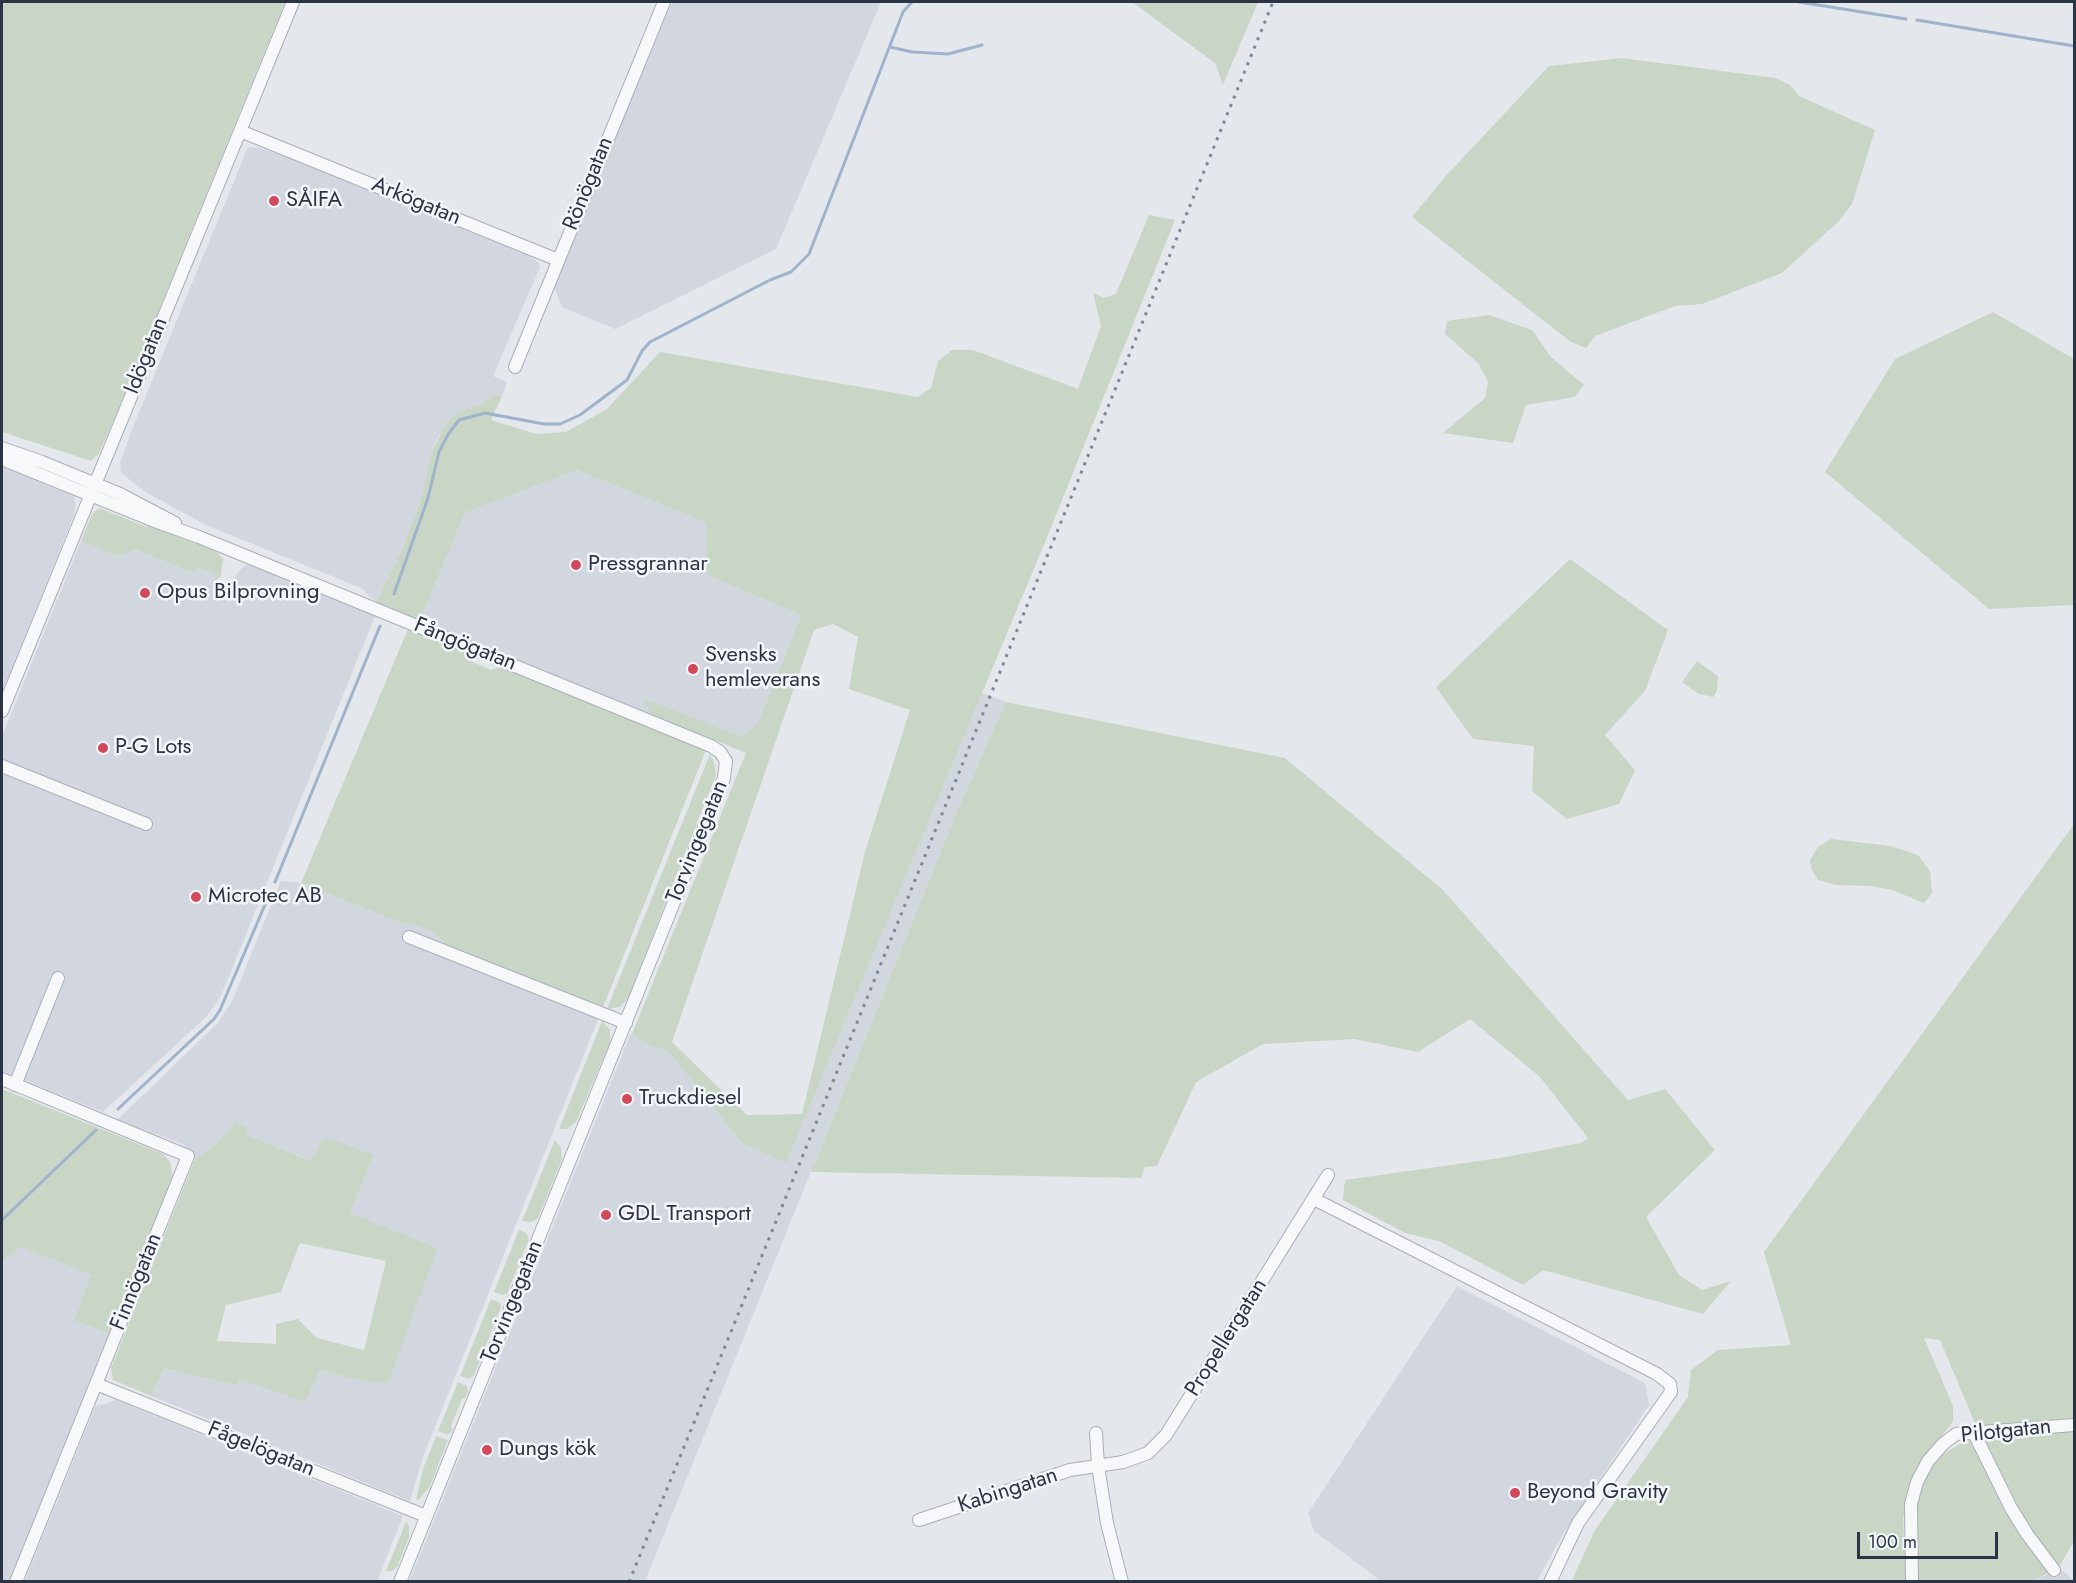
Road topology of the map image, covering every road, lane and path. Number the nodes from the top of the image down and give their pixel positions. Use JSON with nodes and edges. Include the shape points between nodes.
{"nodes":[{"id":1,"x":292,"y":2,"type":"edge"},
{"id":2,"x":664,"y":2,"type":"edge"},
{"id":3,"x":240,"y":131,"type":"junction"},
{"id":4,"x":558,"y":260,"type":"junction"},
{"id":5,"x":515,"y":368,"type":"dead end"},
{"id":6,"x":2,"y":448,"type":"edge"},
{"id":7,"x":2,"y":459,"type":"edge"},
{"id":8,"x":94,"y":483,"type":"junction"},
{"id":9,"x":89,"y":495,"type":"junction"},
{"id":10,"x":199,"y":537,"type":"junction"},
{"id":11,"x":2,"y":711,"type":"edge"},
{"id":12,"x":726,"y":762,"type":"joint"},
{"id":13,"x":2,"y":766,"type":"edge"},
{"id":14,"x":146,"y":824,"type":"dead end"},
{"id":15,"x":409,"y":937,"type":"dead end"},
{"id":16,"x":58,"y":978,"type":"dead end"},
{"id":17,"x":626,"y":1023,"type":"junction"},
{"id":18,"x":2,"y":1079,"type":"edge"},
{"id":19,"x":15,"y":1085,"type":"junction"},
{"id":20,"x":1328,"y":1175,"type":"dead end"},
{"id":21,"x":1314,"y":1199,"type":"junction"},
{"id":22,"x":96,"y":1384,"type":"junction"},
{"id":23,"x":2074,"y":1425,"type":"edge"},
{"id":24,"x":1972,"y":1431,"type":"junction"},
{"id":25,"x":1096,"y":1433,"type":"dead end"},
{"id":26,"x":1098,"y":1466,"type":"junction"},
{"id":27,"x":426,"y":1516,"type":"junction"},
{"id":28,"x":919,"y":1520,"type":"dead end"},
{"id":29,"x":2054,"y":1569,"type":"dead end"},
{"id":30,"x":16,"y":1581,"type":"edge"},
{"id":31,"x":400,"y":1581,"type":"edge"},
{"id":32,"x":1122,"y":1581,"type":"edge"},
{"id":33,"x":1550,"y":1581,"type":"edge"},
{"id":34,"x":1912,"y":1581,"type":"edge"}],
"edges":[{"from":1,"to":3,"type":"street","name":"Idögatan"},
{"from":2,"to":4,"type":"street","name":"Rönögatan"},
{"from":3,"to":4,"type":"street","name":"Arkögatan"},
{"from":3,"to":8,"type":"street","name":"Idögatan"},
{"from":4,"to":5,"type":"street","name":"Rönögatan"},
{"from":6,"to":8,"type":"street","name":"Fångögatan"},
{"from":7,"to":9,"type":"street","name":"Fångögatan"},
{"from":8,"to":9,"type":"street","name":"Idögatan"},
{"from":8,"to":10,"type":"street","name":"Fångögatan"},
{"from":9,"to":10,"type":"street","name":"Fångögatan"},
{"from":9,"to":11,"type":"street","name":"Idögatan"},
{"from":10,"to":12,"type":"street","name":"Fångögatan","via":[[711,746]]},
{"from":12,"to":17,"type":"street","name":"Torvingegatan","via":[[724,777]]},
{"from":13,"to":14,"type":"street"},
{"from":15,"to":17,"type":"street"},
{"from":16,"to":19,"type":"street"},
{"from":17,"to":27,"type":"street","name":"Torvingegatan"},
{"from":18,"to":19,"type":"street","name":"Finnögatan"},
{"from":19,"to":22,"type":"street","name":"Finnögatan","via":[[188,1156]]},
{"from":20,"to":21,"type":"street","name":"Propellergatan"},
{"from":21,"to":26,"type":"street","name":"Propellergatan","via":[[1166,1435],[1148,1453]]},
{"from":21,"to":33,"type":"street","via":[[1670,1384],[1671,1392],[1578,1523]]},
{"from":22,"to":27,"type":"street","name":"Fågelögatan"},
{"from":22,"to":30,"type":"street","name":"Finnögatan"},
{"from":23,"to":24,"type":"street","name":"Pilotgatan"},
{"from":24,"to":29,"type":"street","via":[[2026,1534]]},
{"from":24,"to":34,"type":"street","name":"Pilotgatan","via":[[1956,1434],[1943,1444],[1917,1482],[1911,1504]]},
{"from":25,"to":26,"type":"street"},
{"from":26,"to":28,"type":"street","name":"Kabingatan","via":[[1070,1470]]},
{"from":26,"to":32,"type":"street"},
{"from":27,"to":31,"type":"street","name":"Torvingegatan"}]}
